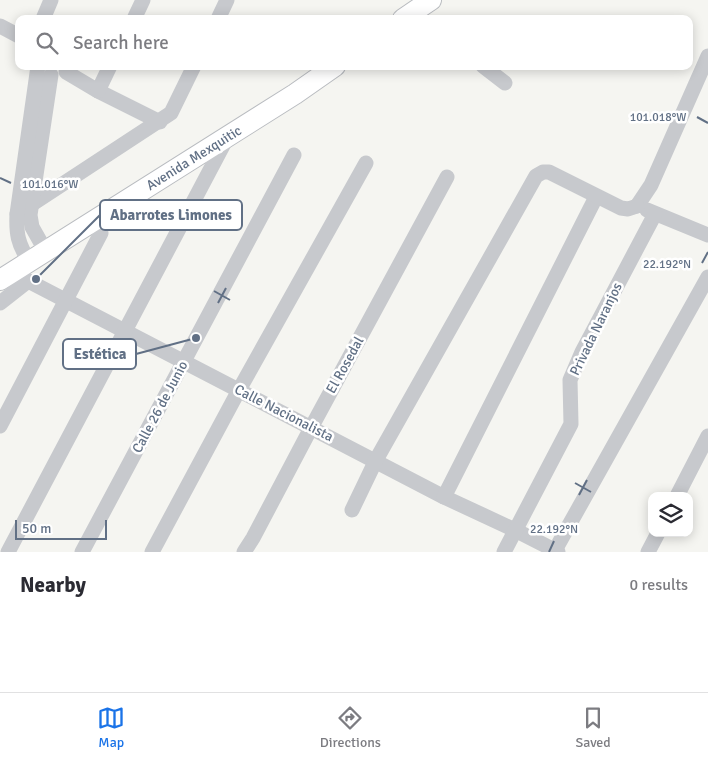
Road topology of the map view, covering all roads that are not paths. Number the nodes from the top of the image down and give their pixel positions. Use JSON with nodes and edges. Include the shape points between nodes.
{"nodes":[{"id":1,"x":52,"y":0,"type":"edge"},
{"id":2,"x":143,"y":0,"type":"edge"},
{"id":3,"x":227,"y":0,"type":"edge"},
{"id":4,"x":431,"y":0,"type":"edge"},
{"id":5,"x":45,"y":15,"type":"edge"},
{"id":6,"x":136,"y":15,"type":"edge"},
{"id":7,"x":220,"y":15,"type":"edge"},
{"id":8,"x":414,"y":15,"type":"edge"},
{"id":9,"x":0,"y":26,"type":"edge"},
{"id":10,"x":15,"y":34,"type":"edge"},
{"id":11,"x":708,"y":56,"type":"edge"},
{"id":12,"x":37,"y":70,"type":"edge"},
{"id":13,"x":41,"y":70,"type":"edge"},
{"id":14,"x":108,"y":70,"type":"edge"},
{"id":15,"x":192,"y":70,"type":"edge"},
{"id":16,"x":329,"y":70,"type":"edge"},
{"id":17,"x":488,"y":70,"type":"edge"},
{"id":18,"x":63,"y":71,"type":"edge"},
{"id":19,"x":505,"y":83,"type":"dead end"},
{"id":20,"x":98,"y":91,"type":"junction"},
{"id":21,"x":160,"y":122,"type":"junction"},
{"id":22,"x":227,"y":137,"type":"junction"},
{"id":23,"x":294,"y":155,"type":"dead end"},
{"id":24,"x":366,"y":163,"type":"dead end"},
{"id":25,"x":447,"y":177,"type":"dead end"},
{"id":26,"x":596,"y":197,"type":"junction"},
{"id":27,"x":31,"y":204,"type":"junction"},
{"id":28,"x":637,"y":206,"type":"junction"},
{"id":29,"x":16,"y":214,"type":"junction"},
{"id":30,"x":655,"y":214,"type":"junction"},
{"id":31,"x":101,"y":233,"type":"dead end"},
{"id":32,"x":708,"y":233,"type":"edge"},
{"id":33,"x":37,"y":256,"type":"junction"},
{"id":34,"x":708,"y":277,"type":"edge"},
{"id":35,"x":13,"y":278,"type":"edge"},
{"id":36,"x":66,"y":301,"type":"junction"},
{"id":37,"x":0,"y":303,"type":"edge"},
{"id":38,"x":124,"y":331,"type":"junction"},
{"id":39,"x":184,"y":362,"type":"junction"},
{"id":40,"x":239,"y":390,"type":"junction"},
{"id":41,"x":0,"y":426,"type":"edge"},
{"id":42,"x":311,"y":428,"type":"junction"},
{"id":43,"x":708,"y":436,"type":"edge"},
{"id":44,"x":376,"y":460,"type":"junction"},
{"id":45,"x":679,"y":492,"type":"edge"},
{"id":46,"x":444,"y":497,"type":"junction"},
{"id":47,"x":352,"y":510,"type":"dead end"},
{"id":48,"x":515,"y":530,"type":"junction"},
{"id":49,"x":656,"y":537,"type":"edge"},
{"id":50,"x":0,"y":549,"type":"edge"},
{"id":51,"x":556,"y":551,"type":"edge"},
{"id":52,"x":7,"y":552,"type":"edge"},
{"id":53,"x":82,"y":552,"type":"edge"},
{"id":54,"x":152,"y":552,"type":"edge"},
{"id":55,"x":244,"y":552,"type":"edge"},
{"id":56,"x":504,"y":552,"type":"edge"},
{"id":57,"x":648,"y":552,"type":"edge"}],
"edges":[{"from":1,"to":5,"type":"street"},
{"from":2,"to":6,"type":"street"},
{"from":3,"to":7,"type":"street"},
{"from":4,"to":8,"type":"main road"},
{"from":9,"to":10,"type":"street"},
{"from":11,"to":28,"type":"street","via":[[651,185]]},
{"from":12,"to":29,"type":"street"},
{"from":13,"to":18,"type":"street"},
{"from":14,"to":20,"type":"street"},
{"from":15,"to":21,"type":"street","via":[[171,113]]},
{"from":16,"to":22,"type":"main road","name":"Avenida Mexquitic"},
{"from":17,"to":19,"type":"street"},
{"from":18,"to":20,"type":"street"},
{"from":18,"to":27,"type":"street"},
{"from":20,"to":21,"type":"street"},
{"from":21,"to":27,"type":"street"},
{"from":22,"to":33,"type":"main road","name":"Avenida Mexquitic"},
{"from":22,"to":38,"type":"street"},
{"from":23,"to":39,"type":"street","name":"Calle 26 de Junio"},
{"from":24,"to":40,"type":"street"},
{"from":25,"to":42,"type":"street","name":"El Rosedal"},
{"from":26,"to":28,"type":"street","via":[[628,210]]},
{"from":26,"to":44,"type":"street","via":[[548,172],[536,176]]},
{"from":26,"to":46,"type":"street"},
{"from":27,"to":29,"type":"street"},
{"from":27,"to":33,"type":"street"},
{"from":28,"to":30,"type":"street"},
{"from":29,"to":33,"type":"street","via":[[19,244]]},
{"from":30,"to":32,"type":"street"},
{"from":30,"to":48,"type":"street","name":"Privada Naranjos","via":[[582,352],[570,380],[570,424]]},
{"from":31,"to":36,"type":"street"},
{"from":33,"to":35,"type":"main road","name":"Avenida Mexquitic"},
{"from":34,"to":51,"type":"street"},
{"from":35,"to":36,"type":"street","name":"Calle Nacionalista"},
{"from":35,"to":37,"type":"street"},
{"from":36,"to":38,"type":"street","name":"Calle Nacionalista"},
{"from":36,"to":41,"type":"street"},
{"from":38,"to":39,"type":"street","name":"Calle Nacionalista"},
{"from":38,"to":52,"type":"street"},
{"from":39,"to":40,"type":"street","name":"Calle Nacionalista"},
{"from":39,"to":53,"type":"street","name":"Calle 26 de Junio"},
{"from":40,"to":42,"type":"street","name":"Calle Nacionalista"},
{"from":40,"to":54,"type":"street"},
{"from":42,"to":44,"type":"street","name":"Calle Nacionalista"},
{"from":42,"to":55,"type":"street","name":"El Rosedal"},
{"from":43,"to":45,"type":"street"},
{"from":44,"to":46,"type":"street","name":"Calle Nacionalista"},
{"from":44,"to":47,"type":"street"},
{"from":46,"to":48,"type":"street","name":"Calle Nacionalista"},
{"from":48,"to":51,"type":"street","name":"Calle Nacionalista"},
{"from":48,"to":56,"type":"street","name":"Privada Naranjos"},
{"from":49,"to":57,"type":"street"},
{"from":50,"to":52,"type":"street"}]}
